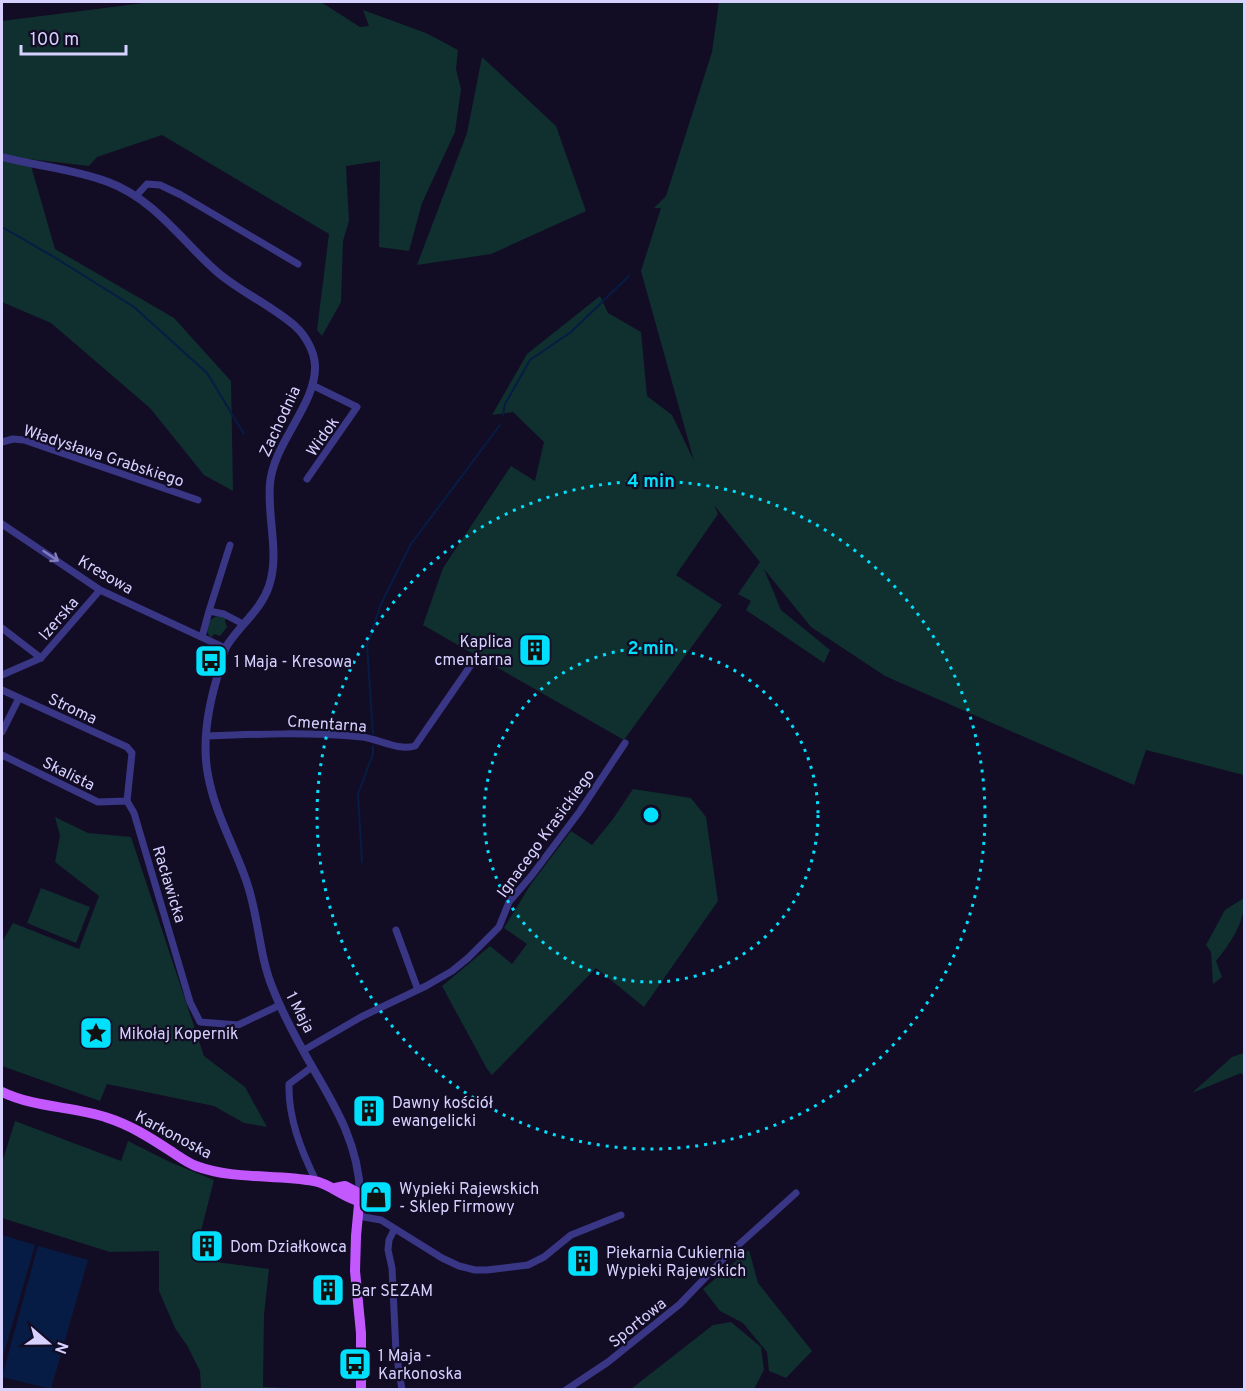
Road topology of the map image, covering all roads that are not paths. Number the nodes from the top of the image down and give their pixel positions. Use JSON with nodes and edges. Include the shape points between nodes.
{"nodes":[{"id":1,"x":2,"y":157,"type":"edge"},
{"id":2,"x":136,"y":196,"type":"junction"},
{"id":3,"x":298,"y":264,"type":"dead end"},
{"id":4,"x":312,"y":385,"type":"junction"},
{"id":5,"x":2,"y":442,"type":"edge"},
{"id":6,"x":307,"y":479,"type":"dead end"},
{"id":7,"x":198,"y":500,"type":"dead end"},
{"id":8,"x":2,"y":524,"type":"edge"},
{"id":9,"x":230,"y":545,"type":"dead end"},
{"id":10,"x":100,"y":590,"type":"junction"},
{"id":11,"x":209,"y":611,"type":"junction"},
{"id":12,"x":243,"y":624,"type":"junction"},
{"id":13,"x":2,"y":628,"type":"edge"},
{"id":14,"x":202,"y":637,"type":"junction"},
{"id":15,"x":225,"y":648,"type":"junction"},
{"id":16,"x":41,"y":658,"type":"junction"},
{"id":17,"x":473,"y":662,"type":"dead end"},
{"id":18,"x":2,"y":675,"type":"edge"},
{"id":19,"x":2,"y":690,"type":"edge"},
{"id":20,"x":19,"y":698,"type":"junction"},
{"id":21,"x":2,"y":732,"type":"edge"},
{"id":22,"x":206,"y":736,"type":"junction"},
{"id":23,"x":624,"y":743,"type":"dead end"},
{"id":24,"x":132,"y":753,"type":"joint"},
{"id":25,"x":2,"y":755,"type":"edge"},
{"id":26,"x":127,"y":801,"type":"junction"},
{"id":27,"x":396,"y":930,"type":"dead end"},
{"id":28,"x":418,"y":990,"type":"junction"},
{"id":29,"x":280,"y":1005,"type":"junction"},
{"id":30,"x":304,"y":1050,"type":"junction"},
{"id":31,"x":312,"y":1067,"type":"junction"},
{"id":32,"x":2,"y":1092,"type":"edge"},
{"id":33,"x":359,"y":1174,"type":"junction"},
{"id":34,"x":316,"y":1181,"type":"junction"},
{"id":35,"x":340,"y":1187,"type":"junction"},
{"id":36,"x":796,"y":1193,"type":"dead end"},
{"id":37,"x":360,"y":1197,"type":"junction"},
{"id":38,"x":621,"y":1215,"type":"dead end"},
{"id":39,"x":358,"y":1216,"type":"junction"},
{"id":40,"x":394,"y":1230,"type":"junction"},
{"id":41,"x":361,"y":1389,"type":"edge"},
{"id":42,"x":402,"y":1389,"type":"edge"},
{"id":43,"x":566,"y":1389,"type":"edge"}],
"edges":[{"from":1,"to":2,"type":"street","name":"Zachodnia","via":[[108,182]]},
{"from":2,"to":3,"type":"street","via":[[147,184],[160,185]]},
{"from":2,"to":4,"type":"street","name":"Zachodnia","via":[[216,271],[296,327],[313,354]]},
{"from":4,"to":6,"type":"street","name":"Widok","via":[[357,407]]},
{"from":4,"to":12,"type":"street","name":"Zachodnia","via":[[280,448],[269,485],[273,541],[269,586]]},
{"from":5,"to":7,"type":"street","name":"Władysława Grabskiego","via":[[24,440]]},
{"from":8,"to":10,"type":"street","name":"Kresowa","one_way":true},
{"from":9,"to":11,"type":"street"},
{"from":10,"to":14,"type":"street","name":"Kresowa"},
{"from":10,"to":16,"type":"street","name":"Izerska"},
{"from":11,"to":12,"type":"street"},
{"from":11,"to":14,"type":"street"},
{"from":12,"to":15,"type":"street","name":"Zachodnia"},
{"from":13,"to":16,"type":"street"},
{"from":14,"to":15,"type":"street","name":"Kresowa"},
{"from":15,"to":22,"type":"street","name":"1 Maja","via":[[208,710]]},
{"from":16,"to":18,"type":"street","name":"Izerska"},
{"from":17,"to":22,"type":"street","name":"Cmentarna","via":[[415,746],[407,748],[364,737],[276,733]]},
{"from":19,"to":20,"type":"street","name":"Stroma"},
{"from":20,"to":21,"type":"street"},
{"from":20,"to":24,"type":"street","name":"Stroma","via":[[127,747]]},
{"from":22,"to":29,"type":"street","name":"1 Maja","via":[[207,773],[214,803],[248,884],[264,962]]},
{"from":23,"to":28,"type":"street","name":"Ignacego Krasickiego","via":[[580,811],[509,902],[499,927],[452,971]]},
{"from":24,"to":26,"type":"street","name":"Racławicka"},
{"from":25,"to":26,"type":"street","name":"Skalista","via":[[98,802]]},
{"from":26,"to":29,"type":"street","name":"Racławicka","via":[[134,813],[190,1002],[200,1022],[238,1025]]},
{"from":27,"to":28,"type":"street"},
{"from":28,"to":30,"type":"street","name":"Ignacego Krasickiego"},
{"from":29,"to":30,"type":"street","name":"1 Maja"},
{"from":30,"to":31,"type":"street","name":"1 Maja"},
{"from":31,"to":33,"type":"street","name":"1 Maja","via":[[350,1138]]},
{"from":31,"to":34,"type":"street","via":[[289,1084],[288,1103]]},
{"from":32,"to":34,"type":"main road","name":"Karkonoska","via":[[42,1105],[98,1114],[134,1128],[193,1165],[210,1171]]},
{"from":33,"to":35,"type":"street"},
{"from":33,"to":37,"type":"street","name":"1 Maja"},
{"from":34,"to":35,"type":"main road","name":"Karkonoska"},
{"from":35,"to":37,"type":"main road","name":"Karkonoska","via":[[344,1195]]},
{"from":36,"to":43,"type":"street","name":"Sportowa","via":[[680,1304],[617,1356]]},
{"from":37,"to":39,"type":"main road","name":"1 Maja"},
{"from":38,"to":40,"type":"street","via":[[571,1235],[537,1262],[500,1269],[459,1266]]},
{"from":39,"to":40,"type":"street","via":[[381,1220]]},
{"from":39,"to":41,"type":"main road","name":"1 Maja","via":[[355,1271]]},
{"from":40,"to":42,"type":"street","via":[[388,1250]]}]}
